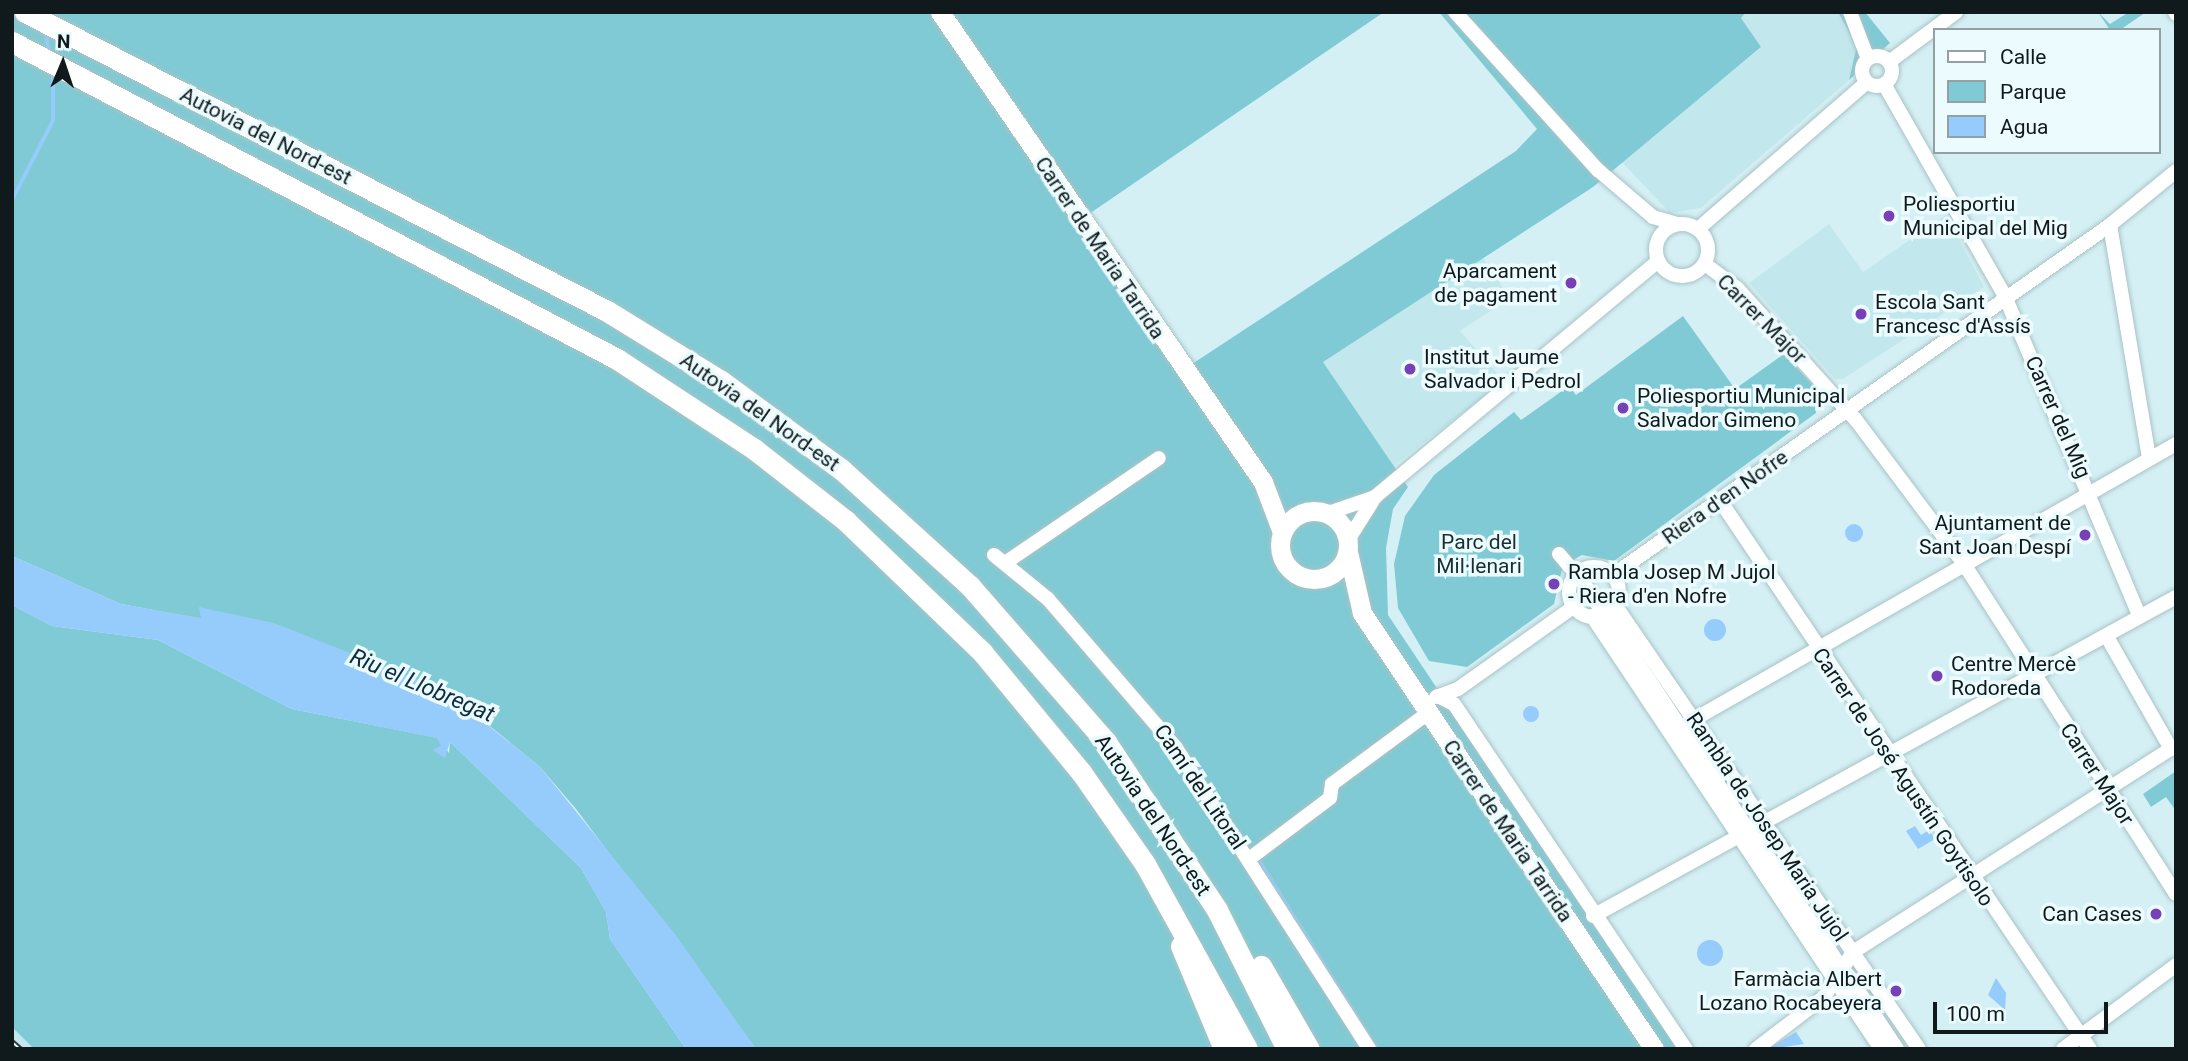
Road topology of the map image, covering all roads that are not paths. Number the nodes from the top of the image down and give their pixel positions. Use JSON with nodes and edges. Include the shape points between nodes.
{"nodes":[{"id":1,"x":25,"y":12,"type":"edge"},
{"id":2,"x":940,"y":12,"type":"edge"},
{"id":3,"x":1455,"y":12,"type":"edge"},
{"id":4,"x":1850,"y":12,"type":"edge"},
{"id":5,"x":1956,"y":12,"type":"edge"},
{"id":6,"x":1935,"y":28,"type":"edge"},
{"id":7,"x":1932,"y":30,"type":"edge"},
{"id":8,"x":12,"y":42,"type":"edge"},
{"id":9,"x":12,"y":49,"type":"edge"},
{"id":10,"x":1868,"y":59,"type":"junction"},
{"id":11,"x":1889,"y":62,"type":"junction"},
{"id":12,"x":47,"y":64,"type":"junction"},
{"id":13,"x":1866,"y":83,"type":"junction"},
{"id":14,"x":1884,"y":84,"type":"junction"},
{"id":15,"x":2176,"y":171,"type":"edge"},
{"id":16,"x":1653,"y":217,"type":"junction"},
{"id":17,"x":1678,"y":224,"type":"junction"},
{"id":18,"x":2110,"y":225,"type":"junction"},
{"id":19,"x":1698,"y":229,"type":"junction"},
{"id":20,"x":1657,"y":241,"type":"junction"},
{"id":21,"x":1658,"y":261,"type":"junction"},
{"id":22,"x":1705,"y":264,"type":"junction"},
{"id":23,"x":2004,"y":294,"type":"junction"},
{"id":24,"x":1847,"y":408,"type":"junction"},
{"id":25,"x":2176,"y":444,"type":"edge"},
{"id":26,"x":1159,"y":458,"type":"dead end"},
{"id":27,"x":2149,"y":459,"type":"junction"},
{"id":28,"x":1263,"y":482,"type":"junction"},
{"id":29,"x":2091,"y":493,"type":"junction"},
{"id":30,"x":1375,"y":497,"type":"junction"},
{"id":31,"x":1721,"y":502,"type":"junction"},
{"id":32,"x":1321,"y":512,"type":"junction"},
{"id":33,"x":1282,"y":532,"type":"junction"},
{"id":34,"x":1348,"y":546,"type":"junction"},
{"id":35,"x":1559,"y":554,"type":"dead end"},
{"id":36,"x":1964,"y":564,"type":"junction"},
{"id":37,"x":1570,"y":567,"type":"dead end"},
{"id":38,"x":1613,"y":575,"type":"junction"},
{"id":39,"x":1309,"y":579,"type":"junction"},
{"id":40,"x":1581,"y":579,"type":"dead end"},
{"id":41,"x":2176,"y":597,"type":"edge"},
{"id":42,"x":1574,"y":606,"type":"junction"},
{"id":43,"x":1602,"y":609,"type":"junction"},
{"id":44,"x":1362,"y":613,"type":"junction"},
{"id":45,"x":2140,"y":617,"type":"junction"},
{"id":46,"x":1611,"y":622,"type":"dead end"},
{"id":47,"x":2107,"y":637,"type":"junction"},
{"id":48,"x":1820,"y":651,"type":"junction"},
{"id":49,"x":2033,"y":677,"type":"junction"},
{"id":50,"x":1458,"y":689,"type":"junction"},
{"id":51,"x":1429,"y":703,"type":"junction"},
{"id":52,"x":1454,"y":704,"type":"junction"},
{"id":53,"x":1693,"y":720,"type":"junction"},
{"id":54,"x":1890,"y":753,"type":"junction"},
{"id":55,"x":2104,"y":786,"type":"junction"},
{"id":56,"x":1765,"y":823,"type":"junction"},
{"id":57,"x":1746,"y":834,"type":"junction"},
{"id":58,"x":1178,"y":846,"type":"junction"},
{"id":59,"x":1249,"y":859,"type":"junction"},
{"id":60,"x":1146,"y":864,"type":"junction"},
{"id":61,"x":1968,"y":877,"type":"junction"},
{"id":62,"x":2176,"y":894,"type":"edge"},
{"id":63,"x":1593,"y":916,"type":"junction"},
{"id":64,"x":1853,"y":952,"type":"junction"},
{"id":65,"x":2176,"y":965,"type":"edge"},
{"id":66,"x":1841,"y":973,"type":"junction"},
{"id":67,"x":2079,"y":1036,"type":"junction"},
{"id":68,"x":1224,"y":1049,"type":"edge"},
{"id":69,"x":1247,"y":1049,"type":"edge"},
{"id":70,"x":1287,"y":1049,"type":"edge"},
{"id":71,"x":1309,"y":1049,"type":"edge"},
{"id":72,"x":1369,"y":1049,"type":"edge"},
{"id":73,"x":1654,"y":1049,"type":"edge"},
{"id":74,"x":1686,"y":1049,"type":"edge"},
{"id":75,"x":1756,"y":1049,"type":"edge"},
{"id":76,"x":1881,"y":1049,"type":"edge"},
{"id":77,"x":1897,"y":1049,"type":"edge"},
{"id":78,"x":1919,"y":1049,"type":"edge"},
{"id":79,"x":2063,"y":1049,"type":"edge"},
{"id":80,"x":2090,"y":1049,"type":"edge"}],
"edges":[{"from":1,"to":58,"type":"highway","name":"Autovia del Nord-est","via":[[570,291],[692,362],[784,425],[884,505],[1010,628],[1106,743]]},
{"from":2,"to":28,"type":"main road","name":"Carrer de Maria Tarrida"},
{"from":3,"to":16,"type":"street","via":[[1588,160]]},
{"from":4,"to":10,"type":"street"},
{"from":5,"to":6,"type":"street"},
{"from":7,"to":11,"type":"street"},
{"from":8,"to":12,"type":"highway","name":"Autovia del Nord-est"},
{"from":9,"to":12,"type":"highway"},
{"from":10,"to":11,"type":"street"},
{"from":10,"to":13,"type":"street","via":[[1861,70]]},
{"from":11,"to":14,"type":"street","via":[[1892,73]]},
{"from":12,"to":60,"type":"highway","name":"Autovia del Nord-est","via":[[572,334],[754,449],[881,552],[982,652],[1065,750]]},
{"from":13,"to":14,"type":"street"},
{"from":13,"to":19,"type":"street"},
{"from":14,"to":23,"type":"street","name":"Carrer del Mig"},
{"from":15,"to":18,"type":"street","name":"Riera d'en Nofre"},
{"from":16,"to":17,"type":"street"},
{"from":16,"to":20,"type":"street"},
{"from":17,"to":19,"type":"street"},
{"from":17,"to":20,"type":"street"},
{"from":18,"to":23,"type":"street","name":"Riera d'en Nofre"},
{"from":18,"to":27,"type":"street"},
{"from":19,"to":22,"type":"street","via":[[1708,245]]},
{"from":20,"to":21,"type":"street"},
{"from":21,"to":22,"type":"street","via":[[1680,277]]},
{"from":21,"to":30,"type":"street"},
{"from":22,"to":24,"type":"street","name":"Carrer Major","via":[[1737,288]]},
{"from":23,"to":24,"type":"street","name":"Riera d'en Nofre"},
{"from":23,"to":29,"type":"street","name":"Carrer del Mig"},
{"from":24,"to":31,"type":"street","name":"Riera d'en Nofre"},
{"from":24,"to":36,"type":"street","name":"Carrer Major"},
{"from":25,"to":27,"type":"street"},
{"from":26,"to":59,"type":"street","name":"Camí del Litoral","via":[[999,559],[1048,599],[1131,692]]},
{"from":27,"to":29,"type":"street"},
{"from":28,"to":32,"type":"main road","name":"Carrer de Maria Tarrida"},
{"from":28,"to":33,"type":"main road","name":"Carrer de Maria Tarrida"},
{"from":29,"to":36,"type":"street"},
{"from":29,"to":45,"type":"street","name":"Carrer del Mig"},
{"from":30,"to":32,"type":"street"},
{"from":30,"to":34,"type":"street"},
{"from":31,"to":38,"type":"street","name":"Riera d'en Nofre"},
{"from":31,"to":48,"type":"street","name":"Carrer de José Agustín Goytisolo"},
{"from":32,"to":33,"type":"main road","via":[[1294,516]]},
{"from":32,"to":34,"type":"main road"},
{"from":33,"to":39,"type":"main road","via":[[1284,562]]},
{"from":34,"to":39,"type":"main road","via":[[1333,573]]},
{"from":34,"to":44,"type":"main road","name":"Carrer de Maria Tarrida"},
{"from":35,"to":37,"type":"street"},
{"from":36,"to":48,"type":"street"},
{"from":36,"to":49,"type":"street","name":"Carrer Major"},
{"from":38,"to":42,"type":"street","via":[[1592,567],[1578,573],[1570,588]]},
{"from":38,"to":43,"type":"street","via":[[1619,590]]},
{"from":39,"to":44,"type":"main road","name":"Carrer de Maria Tarrida"},
{"from":40,"to":43,"type":"street","name":"Rambla de Josep Maria Jujol"},
{"from":41,"to":45,"type":"street"},
{"from":42,"to":43,"type":"street"},
{"from":42,"to":50,"type":"street"},
{"from":43,"to":53,"type":"street","name":"Rambla de Josep Maria Jujol"},
{"from":43,"to":57,"type":"street","name":"Rambla de Josep Maria Jujol"},
{"from":44,"to":51,"type":"main road","name":"Carrer de Maria Tarrida"},
{"from":45,"to":47,"type":"street"},
{"from":46,"to":57,"type":"street","name":"Rambla de Josep Maria Jujol"},
{"from":47,"to":49,"type":"street"},
{"from":47,"to":55,"type":"street","via":[[2171,749]]},
{"from":48,"to":53,"type":"street"},
{"from":48,"to":54,"type":"street","name":"Carrer de José Agustín Goytisolo"},
{"from":49,"to":54,"type":"street"},
{"from":49,"to":55,"type":"street","name":"Carrer Major"},
{"from":50,"to":51,"type":"street"},
{"from":50,"to":52,"type":"street","name":"Carrer de Maria Tarrida"},
{"from":51,"to":52,"type":"street","name":"Carrer de Maria Tarrida"},
{"from":51,"to":59,"type":"street","via":[[1332,784],[1330,798]]},
{"from":51,"to":73,"type":"main road","name":"Carrer de Maria Tarrida"},
{"from":52,"to":63,"type":"street","name":"Carrer de Maria Tarrida"},
{"from":53,"to":56,"type":"street","name":"Rambla de Josep Maria Jujol"},
{"from":54,"to":56,"type":"street"},
{"from":54,"to":61,"type":"street","name":"Carrer de José Agustín Goytisolo"},
{"from":55,"to":61,"type":"street"},
{"from":55,"to":62,"type":"street","name":"Carrer Major"},
{"from":56,"to":57,"type":"street"},
{"from":56,"to":64,"type":"street","name":"Rambla de Josep Maria Jujol"},
{"from":57,"to":63,"type":"street"},
{"from":57,"to":66,"type":"street","name":"Rambla de Josep Maria Jujol"},
{"from":58,"to":70,"type":"highway","name":"Autovia del Nord-est"},
{"from":58,"to":71,"type":"highway","via":[[1258,960]]},
{"from":59,"to":72,"type":"street","name":"Camí del Litoral"},
{"from":60,"to":68,"type":"highway"},
{"from":60,"to":69,"type":"highway","name":"Autovia del Nord-est"},
{"from":61,"to":64,"type":"street"},
{"from":61,"to":67,"type":"street","name":"Carrer de José Agustín Goytisolo"},
{"from":63,"to":74,"type":"street","name":"Carrer de Maria Tarrida"},
{"from":64,"to":66,"type":"street"},
{"from":64,"to":78,"type":"street","name":"Rambla de Josep Maria Jujol"},
{"from":65,"to":67,"type":"street"},
{"from":66,"to":75,"type":"street","via":[[1824,997]]},
{"from":66,"to":76,"type":"street","name":"Rambla de Josep Maria Jujol"},
{"from":66,"to":77,"type":"street","name":"Rambla de Josep Maria Jujol"},
{"from":67,"to":79,"type":"street"},
{"from":67,"to":80,"type":"street","name":"Carrer de José Agustín Goytisolo"}]}
